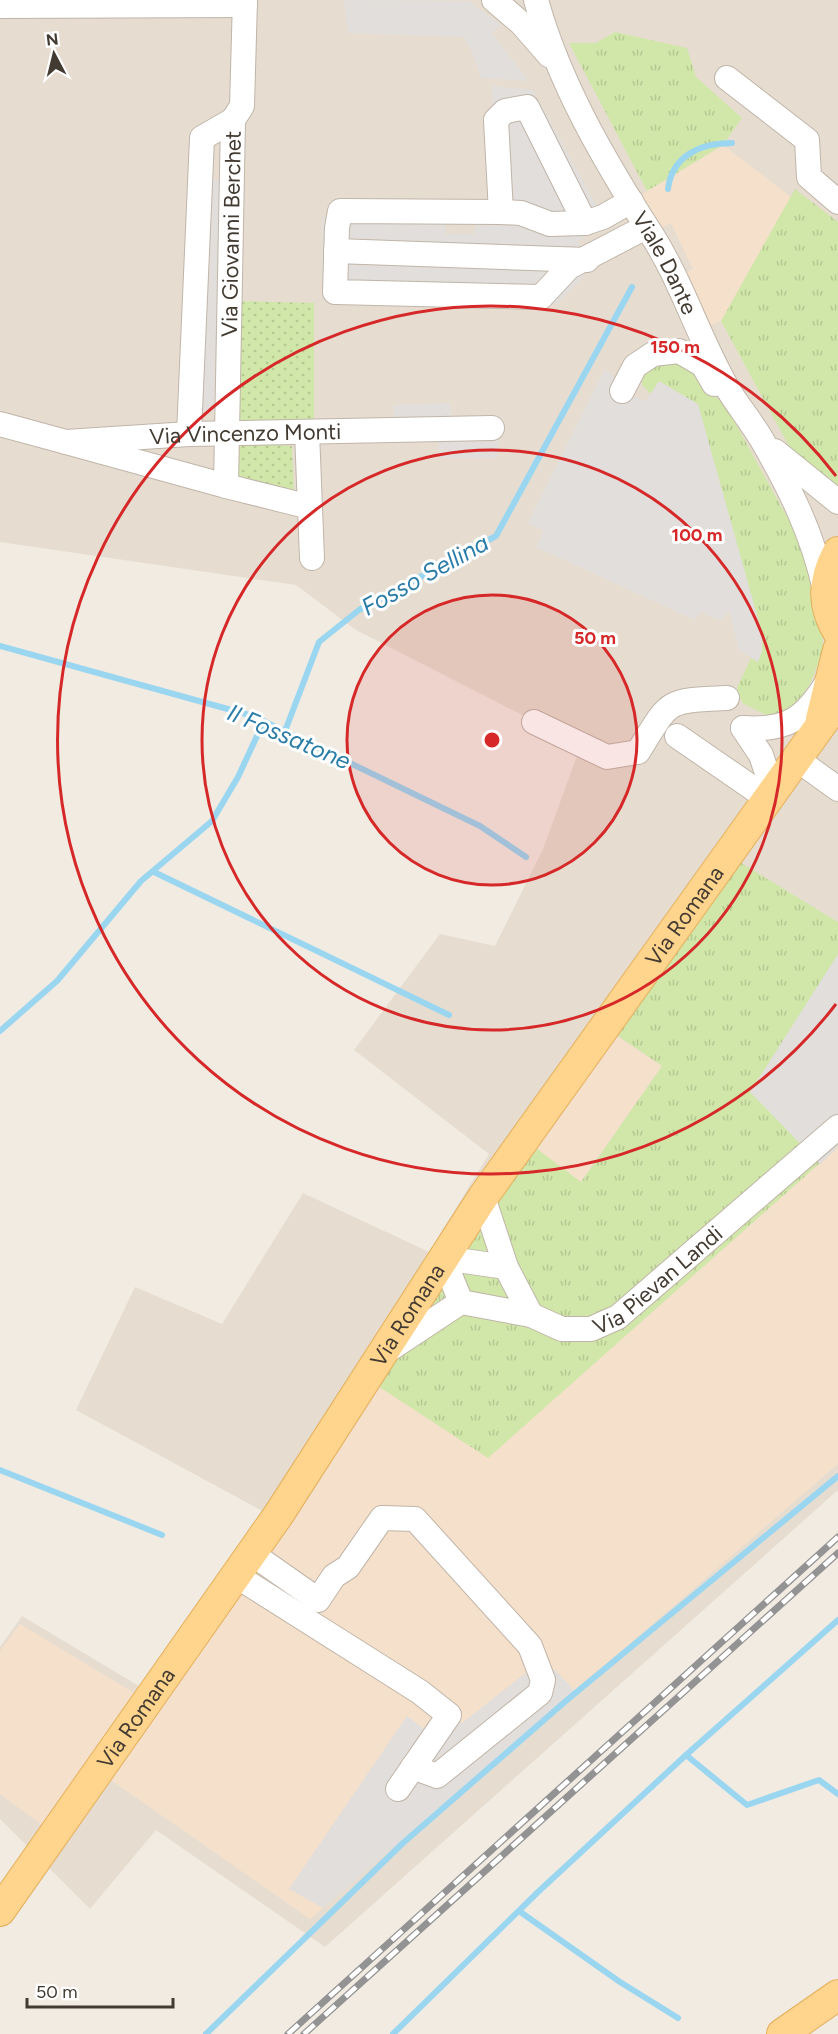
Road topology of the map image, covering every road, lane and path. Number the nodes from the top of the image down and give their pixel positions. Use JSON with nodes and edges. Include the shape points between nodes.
{"nodes":[{"id":1,"x":494,"y":0,"type":"edge"},
{"id":2,"x":536,"y":0,"type":"edge"},
{"id":3,"x":550,"y":0,"type":"edge"},
{"id":4,"x":245,"y":3,"type":"edge"},
{"id":5,"x":0,"y":6,"type":"edge"},
{"id":6,"x":543,"y":23,"type":"junction"},
{"id":7,"x":555,"y":61,"type":"junction"},
{"id":8,"x":727,"y":78,"type":"dead end"},
{"id":9,"x":233,"y":120,"type":"junction"},
{"id":10,"x":630,"y":201,"type":"junction"},
{"id":11,"x":838,"y":202,"type":"edge"},
{"id":12,"x":501,"y":212,"type":"junction"},
{"id":13,"x":585,"y":223,"type":"junction"},
{"id":14,"x":646,"y":227,"type":"junction"},
{"id":15,"x":336,"y":251,"type":"junction"},
{"id":16,"x":587,"y":260,"type":"junction"},
{"id":17,"x":729,"y":390,"type":"junction"},
{"id":18,"x":622,"y":392,"type":"dead end"},
{"id":19,"x":0,"y":424,"type":"edge"},
{"id":20,"x":492,"y":428,"type":"dead end"},
{"id":21,"x":307,"y":432,"type":"junction"},
{"id":22,"x":226,"y":433,"type":"junction"},
{"id":23,"x":189,"y":434,"type":"junction"},
{"id":24,"x":762,"y":440,"type":"junction"},
{"id":25,"x":66,"y":442,"type":"junction"},
{"id":26,"x":226,"y":486,"type":"junction"},
{"id":27,"x":838,"y":502,"type":"edge"},
{"id":28,"x":310,"y":507,"type":"junction"},
{"id":29,"x":838,"y":552,"type":"edge"},
{"id":30,"x":312,"y":558,"type":"dead end"},
{"id":31,"x":825,"y":590,"type":"junction"},
{"id":32,"x":837,"y":646,"type":"edge"},
{"id":33,"x":727,"y":698,"type":"dead end"},
{"id":34,"x":838,"y":701,"type":"edge"},
{"id":35,"x":534,"y":722,"type":"dead end"},
{"id":36,"x":819,"y":725,"type":"junction"},
{"id":37,"x":677,"y":736,"type":"dead end"},
{"id":38,"x":795,"y":758,"type":"junction"},
{"id":39,"x":838,"y":789,"type":"edge"},
{"id":40,"x":770,"y":794,"type":"junction"},
{"id":41,"x":838,"y":1127,"type":"edge"},
{"id":42,"x":483,"y":1197,"type":"junction"},
{"id":43,"x":443,"y":1258,"type":"junction"},
{"id":44,"x":506,"y":1267,"type":"junction"},
{"id":45,"x":461,"y":1302,"type":"junction"},
{"id":46,"x":531,"y":1315,"type":"junction"},
{"id":47,"x":385,"y":1352,"type":"junction"},
{"id":48,"x":243,"y":1564,"type":"junction"},
{"id":49,"x":311,"y":1609,"type":"junction"},
{"id":50,"x":413,"y":1767,"type":"junction"},
{"id":51,"x":398,"y":1789,"type":"dead end"},
{"id":52,"x":0,"y":1911,"type":"edge"},
{"id":53,"x":838,"y":1995,"type":"edge"},
{"id":54,"x":782,"y":2034,"type":"edge"}],
"edges":[{"from":1,"to":7,"type":"street"},
{"from":2,"to":6,"type":"street","name":"Viale Dante"},
{"from":3,"to":6,"type":"street"},
{"from":4,"to":5,"type":"street"},
{"from":4,"to":9,"type":"street","name":"Via Giovanni Berchet","via":[[242,106]]},
{"from":6,"to":7,"type":"street","name":"Viale Dante"},
{"from":7,"to":10,"type":"street","name":"Viale Dante"},
{"from":8,"to":11,"type":"street","via":[[807,140],[809,177]]},
{"from":9,"to":22,"type":"street","name":"Via Giovanni Berchet"},
{"from":9,"to":23,"type":"street","via":[[202,138]]},
{"from":10,"to":13,"type":"street","via":[[603,218]]},
{"from":10,"to":14,"type":"street","name":"Viale Dante"},
{"from":12,"to":13,"type":"street","via":[[521,213],[550,224]]},
{"from":12,"to":13,"type":"street","via":[[496,120],[505,111],[527,107]]},
{"from":12,"to":15,"type":"street","via":[[340,210]]},
{"from":14,"to":16,"type":"street"},
{"from":14,"to":17,"type":"street","name":"Viale Dante"},
{"from":15,"to":16,"type":"street"},
{"from":15,"to":16,"type":"street","via":[[335,292],[347,293],[541,297],[569,267]]},
{"from":17,"to":18,"type":"street","via":[[712,384],[703,365],[679,351],[653,354],[635,366]]},
{"from":17,"to":24,"type":"street","name":"Viale Dante"},
{"from":19,"to":25,"type":"street","name":"Via Vincenzo Monti"},
{"from":20,"to":21,"type":"street","name":"Via Vincenzo Monti"},
{"from":21,"to":22,"type":"street","name":"Via Vincenzo Monti"},
{"from":21,"to":28,"type":"street"},
{"from":22,"to":23,"type":"street","name":"Via Vincenzo Monti"},
{"from":22,"to":26,"type":"street","name":"Via Giovanni Berchet"},
{"from":23,"to":25,"type":"street","name":"Via Vincenzo Monti"},
{"from":24,"to":27,"type":"street"},
{"from":24,"to":31,"type":"street","name":"Viale Dante","via":[[801,512],[816,550]]},
{"from":25,"to":26,"type":"street"},
{"from":26,"to":28,"type":"street"},
{"from":28,"to":30,"type":"street"},
{"from":29,"to":31,"type":"main road","via":[[829,568]]},
{"from":31,"to":32,"type":"main road"},
{"from":32,"to":36,"type":"main road"},
{"from":32,"to":40,"type":"street","via":[[818,697],[788,725],[769,730],[743,728],[761,755]]},
{"from":33,"to":35,"type":"street","via":[[681,700],[665,709],[638,752],[607,757]]},
{"from":34,"to":36,"type":"main road","name":"Via Romana"},
{"from":36,"to":38,"type":"main road","name":"Via Romana"},
{"from":37,"to":40,"type":"street"},
{"from":38,"to":39,"type":"street"},
{"from":38,"to":40,"type":"main road","name":"Via Romana"},
{"from":40,"to":42,"type":"main road","name":"Via Romana"},
{"from":41,"to":46,"type":"street","name":"Via Pievan Landi","via":[[618,1317],[591,1329],[562,1329]]},
{"from":42,"to":43,"type":"main road","name":"Via Romana"},
{"from":42,"to":44,"type":"street"},
{"from":43,"to":44,"type":"street"},
{"from":43,"to":45,"type":"street"},
{"from":43,"to":47,"type":"main road","name":"Via Romana"},
{"from":44,"to":46,"type":"street"},
{"from":45,"to":46,"type":"street","name":"Via Pievan Landi"},
{"from":45,"to":47,"type":"street"},
{"from":47,"to":48,"type":"main road","name":"Via Romana"},
{"from":48,"to":49,"type":"street"},
{"from":48,"to":52,"type":"main road","name":"Via Romana"},
{"from":49,"to":50,"type":"street","via":[[449,1715]]},
{"from":49,"to":50,"type":"street","via":[[334,1576],[348,1568],[382,1518],[415,1519],[530,1646],[543,1680],[540,1693],[437,1776]]},
{"from":50,"to":51,"type":"street"},
{"from":53,"to":54,"type":"main road"}]}
